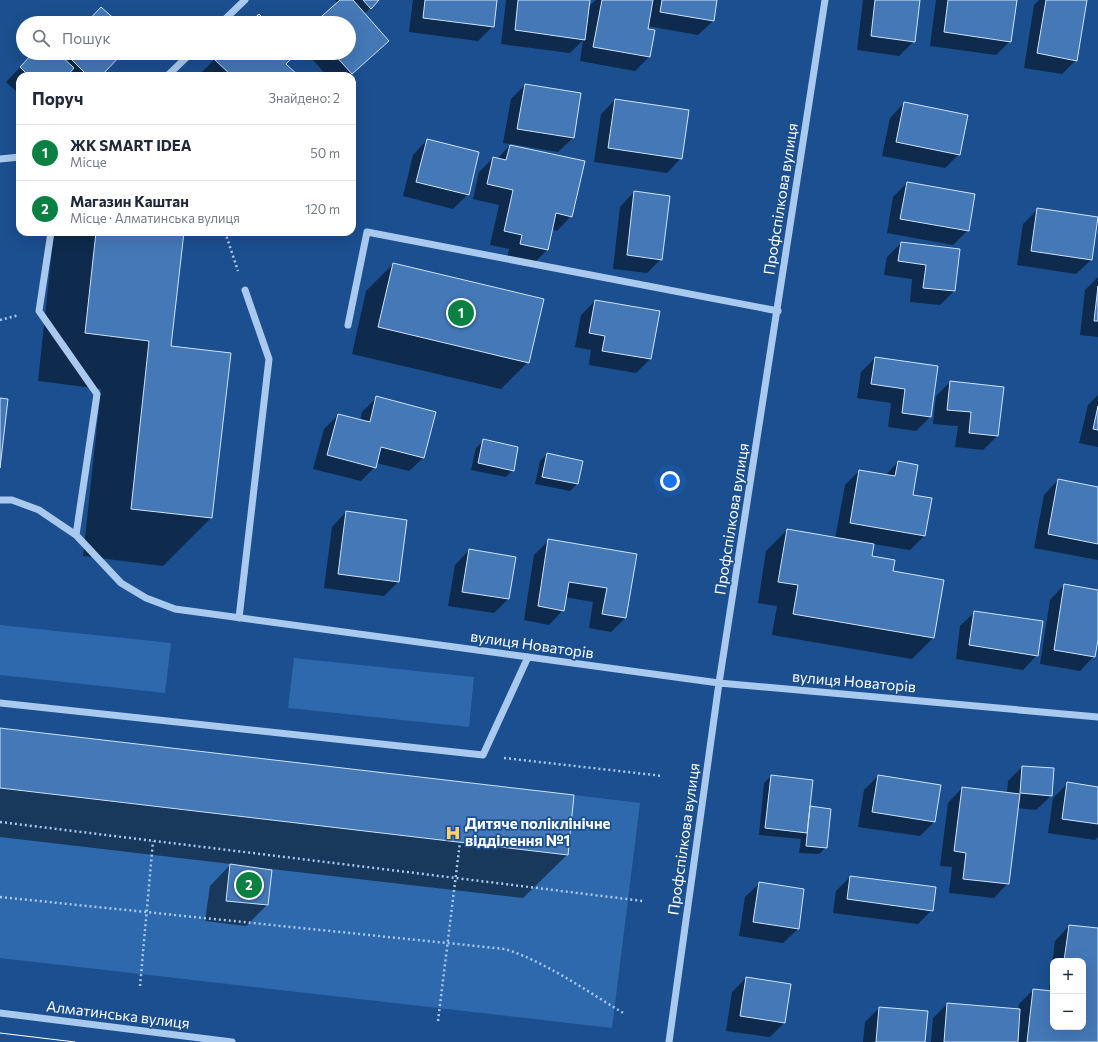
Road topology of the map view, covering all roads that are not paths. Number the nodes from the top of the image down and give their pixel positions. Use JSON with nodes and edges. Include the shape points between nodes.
{"nodes":[{"id":1,"x":245,"y":0,"type":"edge"},
{"id":2,"x":825,"y":0,"type":"edge"},
{"id":3,"x":229,"y":16,"type":"edge"},
{"id":4,"x":184,"y":60,"type":"edge"},
{"id":5,"x":171,"y":72,"type":"edge"},
{"id":6,"x":16,"y":157,"type":"edge"},
{"id":7,"x":0,"y":159,"type":"edge"},
{"id":8,"x":50,"y":236,"type":"edge"},
{"id":9,"x":244,"y":290,"type":"road end"},
{"id":10,"x":778,"y":311,"type":"junction"},
{"id":11,"x":348,"y":325,"type":"dead end"},
{"id":12,"x":0,"y":500,"type":"edge"},
{"id":13,"x":76,"y":535,"type":"junction"},
{"id":14,"x":239,"y":618,"type":"junction"},
{"id":15,"x":528,"y":657,"type":"junction"},
{"id":16,"x":719,"y":683,"type":"junction"},
{"id":17,"x":0,"y":703,"type":"edge"},
{"id":18,"x":1098,"y":718,"type":"edge"},
{"id":19,"x":0,"y":1013,"type":"edge"},
{"id":20,"x":232,"y":1042,"type":"edge"},
{"id":21,"x":669,"y":1042,"type":"edge"}],
"edges":[{"from":1,"to":3,"type":"street"},
{"from":2,"to":10,"type":"street","name":"Профспілкова вулиця"},
{"from":4,"to":5,"type":"street"},
{"from":6,"to":7,"type":"street"},
{"from":8,"to":13,"type":"street","via":[[39,311],[96,394]]},
{"from":9,"to":14,"type":"street","via":[[269,359]]},
{"from":10,"to":11,"type":"street","via":[[367,232]]},
{"from":10,"to":16,"type":"street","name":"Профспілкова вулиця"},
{"from":12,"to":13,"type":"street","name":"вулиця Новаторів","via":[[12,500],[39,510]]},
{"from":13,"to":14,"type":"street","name":"вулиця Новаторів","via":[[121,583],[146,598],[175,609]]},
{"from":14,"to":15,"type":"street","name":"вулиця Новаторів"},
{"from":15,"to":16,"type":"street","name":"вулиця Новаторів"},
{"from":15,"to":17,"type":"street","via":[[483,755]]},
{"from":16,"to":18,"type":"street","name":"вулиця Новаторів"},
{"from":16,"to":21,"type":"street","name":"Профспілкова вулиця"},
{"from":19,"to":20,"type":"street","name":"Алматинська вулиця"}]}
